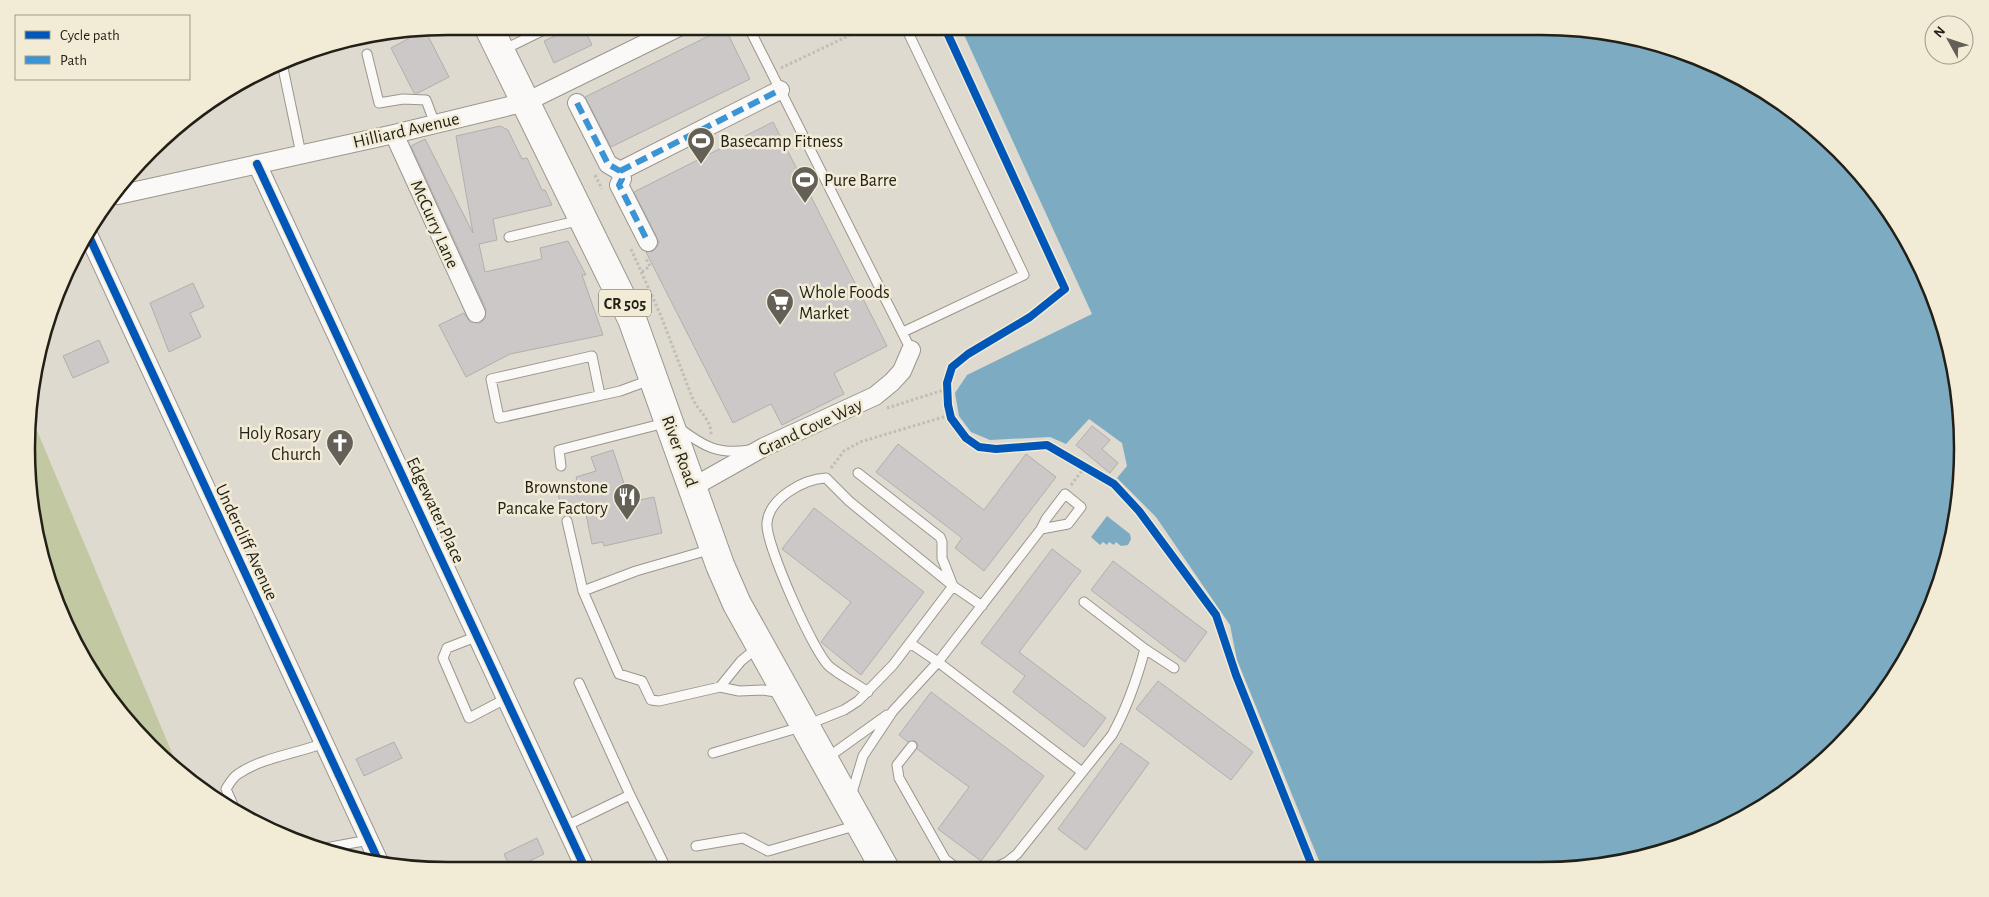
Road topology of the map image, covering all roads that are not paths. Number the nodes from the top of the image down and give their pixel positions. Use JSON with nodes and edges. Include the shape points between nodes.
{"nodes":[{"id":1,"x":492,"y":35,"type":"edge"},
{"id":2,"x":533,"y":35,"type":"edge"},
{"id":3,"x":644,"y":35,"type":"edge"},
{"id":4,"x":664,"y":35,"type":"edge"},
{"id":5,"x":753,"y":35,"type":"edge"},
{"id":6,"x":909,"y":35,"type":"edge"},
{"id":7,"x":648,"y":43,"type":"junction"},
{"id":8,"x":500,"y":51,"type":"junction"},
{"id":9,"x":367,"y":54,"type":"dead end"},
{"id":10,"x":283,"y":69,"type":"edge"},
{"id":11,"x":780,"y":90,"type":"junction"},
{"id":12,"x":526,"y":102,"type":"junction"},
{"id":13,"x":577,"y":103,"type":"dead end"},
{"id":14,"x":435,"y":124,"type":"junction"},
{"id":15,"x":394,"y":134,"type":"junction"},
{"id":16,"x":301,"y":154,"type":"junction"},
{"id":17,"x":257,"y":164,"type":"junction"},
{"id":18,"x":620,"y":171,"type":"junction"},
{"id":19,"x":123,"y":194,"type":"edge"},
{"id":20,"x":584,"y":219,"type":"junction"},
{"id":21,"x":509,"y":237,"type":"dead end"},
{"id":22,"x":91,"y":241,"type":"edge"},
{"id":23,"x":648,"y":242,"type":"dead end"},
{"id":24,"x":476,"y":313,"type":"dead end"},
{"id":25,"x":903,"y":332,"type":"junction"},
{"id":26,"x":911,"y":350,"type":"joint"},
{"id":27,"x":654,"y":378,"type":"junction"},
{"id":28,"x":600,"y":395,"type":"junction"},
{"id":29,"x":670,"y":422,"type":"junction"},
{"id":30,"x":764,"y":447,"type":"junction"},
{"id":31,"x":561,"y":466,"type":"dead end"},
{"id":32,"x":858,"y":472,"type":"dead end"},
{"id":33,"x":693,"y":487,"type":"junction"},
{"id":34,"x":567,"y":521,"type":"dead end"},
{"id":35,"x":1041,"y":529,"type":"junction"},
{"id":36,"x":714,"y":548,"type":"junction"},
{"id":37,"x":953,"y":586,"type":"junction"},
{"id":38,"x":583,"y":591,"type":"junction"},
{"id":39,"x":1084,"y":602,"type":"dead end"},
{"id":40,"x":982,"y":606,"type":"junction"},
{"id":41,"x":478,"y":636,"type":"junction"},
{"id":42,"x":910,"y":643,"type":"junction"},
{"id":43,"x":760,"y":646,"type":"junction"},
{"id":44,"x":1145,"y":650,"type":"junction"},
{"id":45,"x":938,"y":662,"type":"junction"},
{"id":46,"x":1174,"y":668,"type":"dead end"},
{"id":47,"x":579,"y":683,"type":"dead end"},
{"id":48,"x":720,"y":687,"type":"junction"},
{"id":49,"x":868,"y":692,"type":"junction"},
{"id":50,"x":785,"y":693,"type":"junction"},
{"id":51,"x":507,"y":698,"type":"junction"},
{"id":52,"x":893,"y":711,"type":"junction"},
{"id":53,"x":804,"y":726,"type":"junction"},
{"id":54,"x":324,"y":743,"type":"junction"},
{"id":55,"x":912,"y":746,"type":"dead end"},
{"id":56,"x":713,"y":753,"type":"dead end"},
{"id":57,"x":824,"y":760,"type":"junction"},
{"id":58,"x":1082,"y":772,"type":"junction"},
{"id":59,"x":630,"y":795,"type":"junction"},
{"id":60,"x":231,"y":800,"type":"edge"},
{"id":61,"x":854,"y":816,"type":"junction"},
{"id":62,"x":566,"y":826,"type":"junction"},
{"id":63,"x":369,"y":840,"type":"junction"},
{"id":64,"x":334,"y":846,"type":"edge"},
{"id":65,"x":696,"y":846,"type":"dead end"},
{"id":66,"x":376,"y":855,"type":"edge"},
{"id":67,"x":582,"y":862,"type":"edge"},
{"id":68,"x":663,"y":862,"type":"edge"},
{"id":69,"x":881,"y":862,"type":"edge"},
{"id":70,"x":950,"y":862,"type":"edge"},
{"id":71,"x":1008,"y":862,"type":"edge"}],
"edges":[{"from":1,"to":8,"type":"main road","name":"River Road","number":"CR 505"},
{"from":2,"to":8,"type":"lane"},
{"from":3,"to":7,"type":"lane"},
{"from":4,"to":7,"type":"street","name":"Hilliard Avenue"},
{"from":5,"to":11,"type":"lane"},
{"from":6,"to":25,"type":"lane","via":[[1024,275]]},
{"from":7,"to":12,"type":"street","name":"Hilliard Avenue"},
{"from":8,"to":12,"type":"main road","name":"River Road","number":"CR 505"},
{"from":9,"to":14,"type":"lane","via":[[379,103],[426,100]]},
{"from":10,"to":16,"type":"lane"},
{"from":11,"to":18,"type":"street"},
{"from":11,"to":25,"type":"lane"},
{"from":12,"to":14,"type":"street","name":"Hilliard Avenue"},
{"from":12,"to":20,"type":"main road","name":"River Road","number":"CR 505"},
{"from":13,"to":18,"type":"street","via":[[608,164]]},
{"from":14,"to":15,"type":"street","name":"Hilliard Avenue"},
{"from":15,"to":16,"type":"street","name":"Hilliard Avenue"},
{"from":15,"to":24,"type":"street","name":"McCurry Lane"},
{"from":16,"to":17,"type":"street","name":"Hilliard Avenue"},
{"from":17,"to":19,"type":"street","name":"Hilliard Avenue"},
{"from":17,"to":41,"type":"street","name":"Edgewater Place"},
{"from":18,"to":23,"type":"street","via":[[622,179],[619,185]]},
{"from":20,"to":21,"type":"lane"},
{"from":20,"to":27,"type":"main road","name":"River Road","number":"CR 505","via":[[632,319]]},
{"from":22,"to":54,"type":"street","name":"Undercliff Avenue"},
{"from":25,"to":26,"type":"lane"},
{"from":26,"to":30,"type":"street","name":"Grand Cove Way","via":[[902,371],[875,396]]},
{"from":27,"to":28,"type":"lane"},
{"from":27,"to":29,"type":"main road","name":"River Road","number":"CR 505"},
{"from":28,"to":28,"type":"lane","via":[[499,418],[491,379],[592,356]]},
{"from":29,"to":30,"type":"lane","via":[[713,449],[737,452]]},
{"from":29,"to":31,"type":"lane","via":[[559,450]]},
{"from":29,"to":33,"type":"main road","name":"River Road","number":"CR 505"},
{"from":30,"to":33,"type":"street","name":"Grand Cove Way"},
{"from":32,"to":37,"type":"lane","via":[[940,538],[942,558]]},
{"from":33,"to":36,"type":"main road","name":"River Road","number":"CR 505"},
{"from":34,"to":38,"type":"lane"},
{"from":35,"to":35,"type":"lane","via":[[1065,494],[1081,507],[1068,524]]},
{"from":35,"to":40,"type":"lane"},
{"from":36,"to":38,"type":"lane"},
{"from":36,"to":43,"type":"main road","name":"River Road","number":"CR 505","via":[[737,604]]},
{"from":37,"to":40,"type":"lane"},
{"from":37,"to":42,"type":"lane"},
{"from":37,"to":49,"type":"lane","via":[[849,501],[826,478],[816,478],[781,496],[771,510],[767,526],[775,554],[812,641],[830,667]]},
{"from":38,"to":48,"type":"lane","via":[[619,674],[642,681],[651,700]]},
{"from":39,"to":44,"type":"lane"},
{"from":40,"to":45,"type":"lane"},
{"from":41,"to":51,"type":"street","name":"Edgewater Place"},
{"from":41,"to":51,"type":"lane","via":[[447,648],[442,658],[469,718]]},
{"from":42,"to":45,"type":"lane"},
{"from":42,"to":49,"type":"lane"},
{"from":43,"to":48,"type":"lane","via":[[741,661]]},
{"from":43,"to":50,"type":"main road","name":"River Road","number":"CR 505"},
{"from":44,"to":46,"type":"lane"},
{"from":44,"to":58,"type":"lane","via":[[1124,714],[1112,735]]},
{"from":45,"to":52,"type":"lane"},
{"from":45,"to":58,"type":"lane"},
{"from":47,"to":59,"type":"lane"},
{"from":48,"to":50,"type":"lane"},
{"from":49,"to":53,"type":"lane","via":[[844,710]]},
{"from":50,"to":53,"type":"main road","name":"River Road","number":"CR 505"},
{"from":51,"to":62,"type":"street","name":"Edgewater Place"},
{"from":52,"to":57,"type":"lane"},
{"from":52,"to":61,"type":"lane","via":[[862,756]]},
{"from":53,"to":56,"type":"lane"},
{"from":53,"to":57,"type":"main road","name":"River Road","number":"CR 505"},
{"from":54,"to":60,"type":"lane","via":[[252,766],[237,775],[226,789]]},
{"from":54,"to":63,"type":"street","name":"Undercliff Avenue"},
{"from":55,"to":70,"type":"lane","via":[[897,765],[899,778]]},
{"from":57,"to":61,"type":"main road","name":"River Road","number":"CR 505"},
{"from":58,"to":71,"type":"lane"},
{"from":59,"to":62,"type":"lane"},
{"from":59,"to":68,"type":"lane"},
{"from":61,"to":65,"type":"lane","via":[[768,851],[743,838]]},
{"from":61,"to":69,"type":"main road","name":"River Road","number":"CR 505"},
{"from":62,"to":67,"type":"street","name":"Edgewater Place"},
{"from":63,"to":64,"type":"lane"},
{"from":63,"to":66,"type":"street","name":"Undercliff Avenue"}]}
